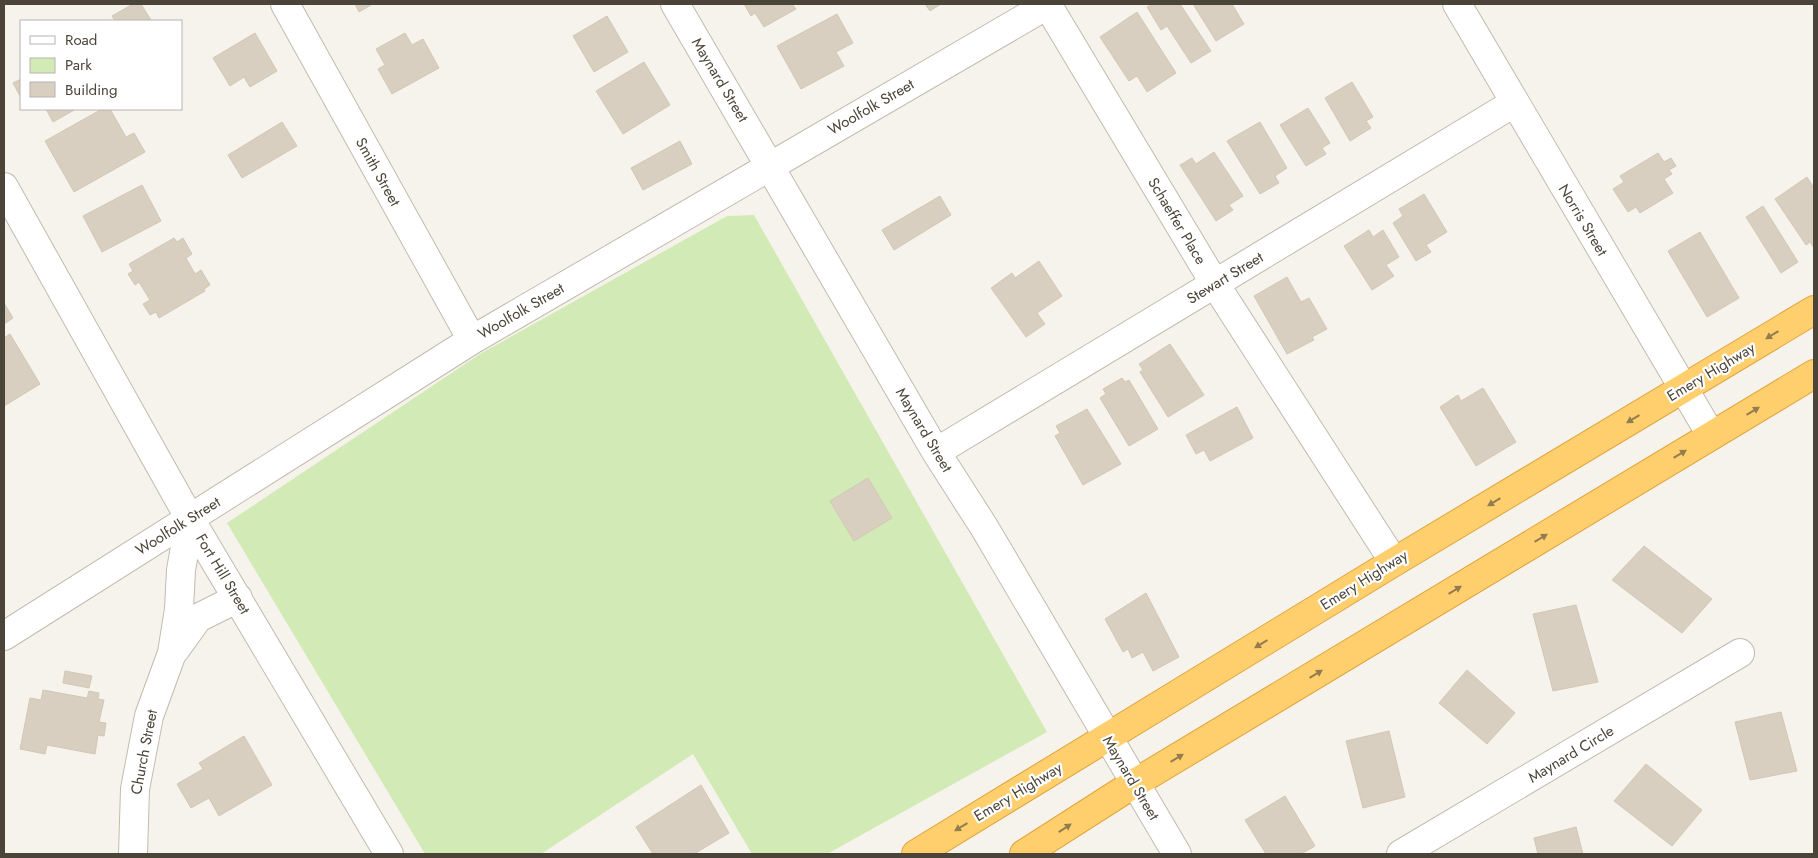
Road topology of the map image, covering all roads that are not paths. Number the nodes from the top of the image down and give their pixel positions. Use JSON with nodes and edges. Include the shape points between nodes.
{"nodes":[{"id":1,"x":285,"y":4,"type":"edge"},
{"id":2,"x":675,"y":4,"type":"edge"},
{"id":3,"x":1048,"y":4,"type":"edge"},
{"id":4,"x":1457,"y":4,"type":"edge"},
{"id":5,"x":1514,"y":103,"type":"junction"},
{"id":6,"x":771,"y":165,"type":"junction"},
{"id":7,"x":4,"y":187,"type":"edge"},
{"id":8,"x":1215,"y":284,"type":"junction"},
{"id":9,"x":1814,"y":310,"type":"edge"},
{"id":10,"x":472,"y":340,"type":"junction"},
{"id":11,"x":1814,"y":374,"type":"edge"},
{"id":12,"x":1682,"y":389,"type":"junction"},
{"id":13,"x":1711,"y":436,"type":"junction"},
{"id":14,"x":936,"y":452,"type":"junction"},
{"id":15,"x":190,"y":519,"type":"junction"},
{"id":16,"x":1394,"y":562,"type":"junction"},
{"id":17,"x":238,"y":598,"type":"junction"},
{"id":18,"x":4,"y":636,"type":"edge"},
{"id":19,"x":172,"y":653,"type":"junction"},
{"id":20,"x":1740,"y":654,"type":"dead end"},
{"id":21,"x":1107,"y":738,"type":"junction"},
{"id":22,"x":1135,"y":783,"type":"junction"},
{"id":23,"x":133,"y":854,"type":"edge"},
{"id":24,"x":389,"y":854,"type":"edge"},
{"id":25,"x":916,"y":854,"type":"edge"},
{"id":26,"x":1024,"y":854,"type":"edge"},
{"id":27,"x":1177,"y":854,"type":"edge"},
{"id":28,"x":1401,"y":854,"type":"edge"}],
"edges":[{"from":1,"to":10,"type":"street","name":"Smith Street"},
{"from":2,"to":6,"type":"street","name":"Maynard Street"},
{"from":3,"to":6,"type":"street","name":"Woolfolk Street"},
{"from":3,"to":8,"type":"street","name":"Schaeffer Place"},
{"from":4,"to":5,"type":"street","name":"Norris Street"},
{"from":5,"to":8,"type":"street","name":"Stewart Street"},
{"from":5,"to":12,"type":"street","name":"Norris Street"},
{"from":6,"to":10,"type":"street","name":"Woolfolk Street"},
{"from":6,"to":14,"type":"street","name":"Maynard Street"},
{"from":7,"to":15,"type":"street","name":"Fort Hill Street"},
{"from":8,"to":14,"type":"street","name":"Stewart Street"},
{"from":8,"to":16,"type":"street","name":"Schaeffer Place"},
{"from":9,"to":12,"type":"highway","name":"Emery Highway","one_way":true},
{"from":10,"to":15,"type":"street","name":"Woolfolk Street"},
{"from":13,"to":11,"type":"highway","one_way":true},
{"from":12,"to":13,"type":"street","name":"Norris Street"},
{"from":12,"to":16,"type":"highway","name":"Emery Highway","one_way":true},
{"from":22,"to":13,"type":"highway","one_way":true},
{"from":14,"to":21,"type":"street","name":"Maynard Street","via":[[984,527]]},
{"from":15,"to":17,"type":"street","name":"Fort Hill Street"},
{"from":15,"to":18,"type":"street","name":"Woolfolk Street"},
{"from":15,"to":19,"type":"street","name":"Church Street"},
{"from":16,"to":21,"type":"highway","name":"Emery Highway","one_way":true},
{"from":17,"to":19,"type":"street","name":"Church Street","via":[[198,618]]},
{"from":17,"to":24,"type":"street","name":"Fort Hill Street"},
{"from":19,"to":23,"type":"street","name":"Church Street","via":[[149,716],[135,789]]},
{"from":20,"to":28,"type":"street","name":"Maynard Circle"},
{"from":21,"to":22,"type":"street","name":"Maynard Street"},
{"from":21,"to":25,"type":"highway","name":"Emery Highway","one_way":true},
{"from":26,"to":22,"type":"highway","one_way":true},
{"from":22,"to":27,"type":"street","name":"Maynard Street"}]}
